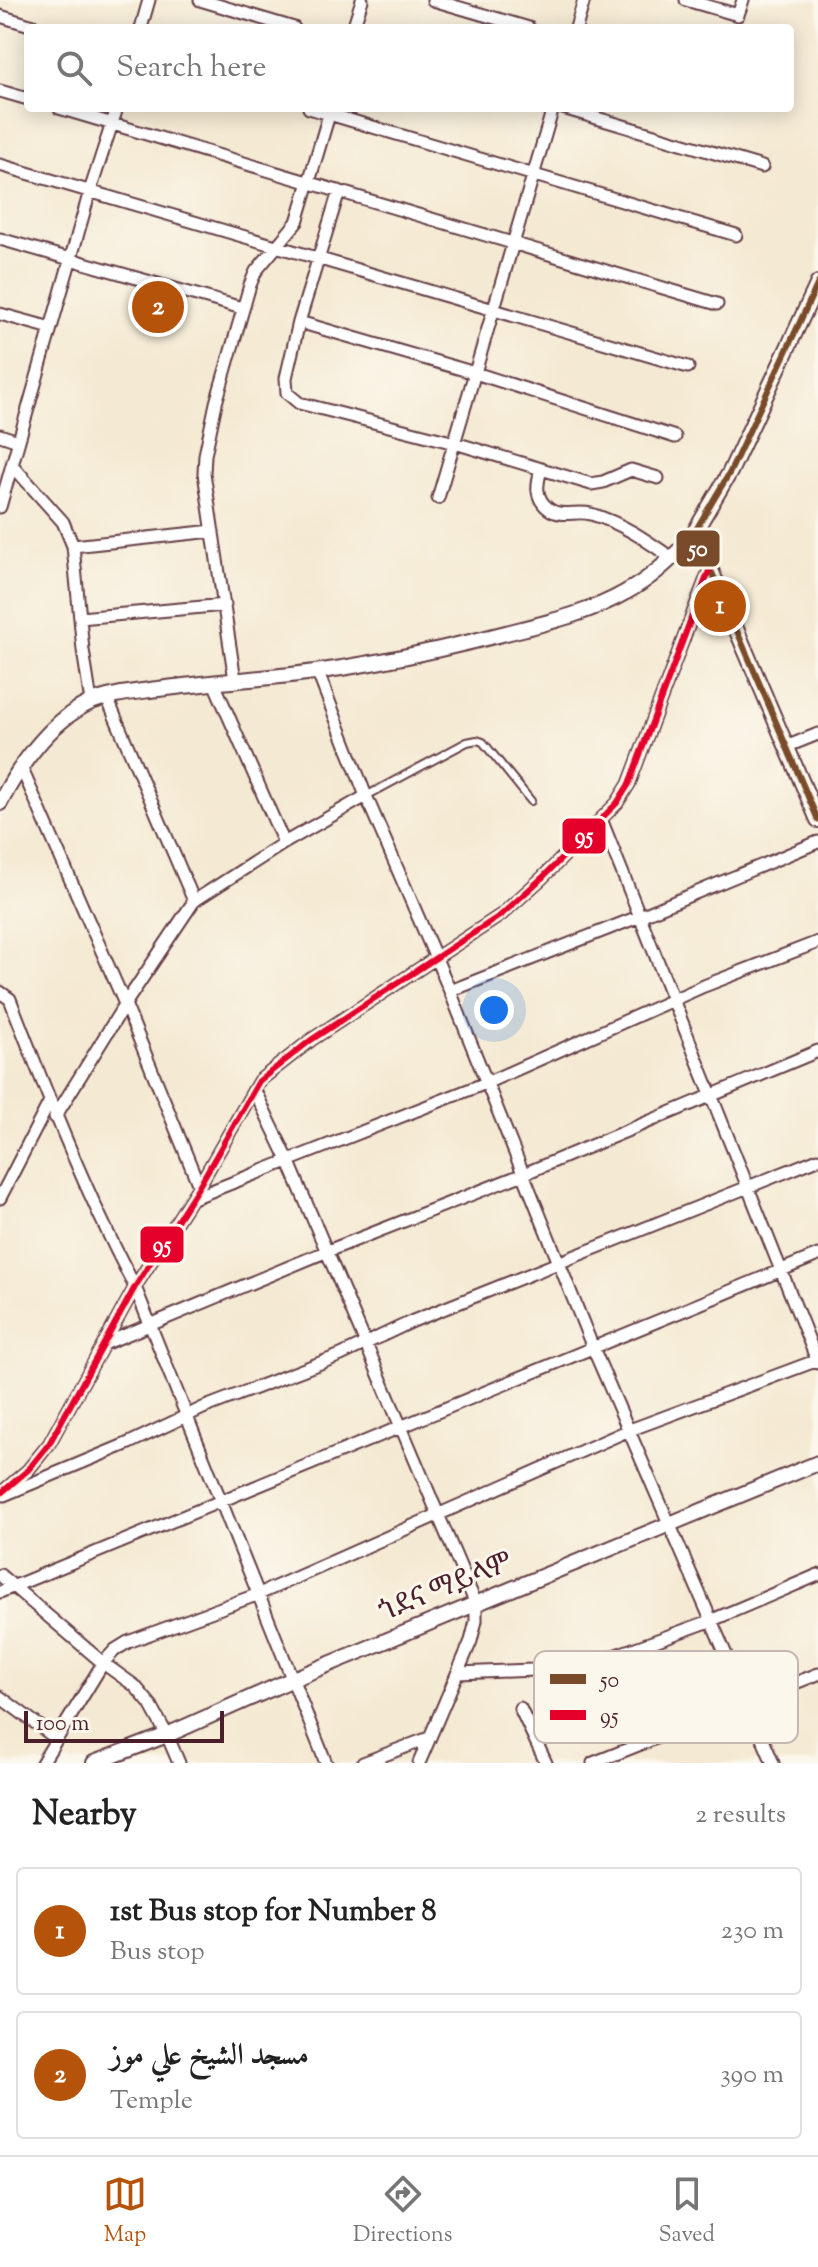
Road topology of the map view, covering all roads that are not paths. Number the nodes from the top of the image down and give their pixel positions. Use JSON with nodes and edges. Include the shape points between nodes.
{"nodes":[{"id":1,"x":149,"y":0,"type":"edge"},
{"id":2,"x":200,"y":0,"type":"edge"},
{"id":3,"x":362,"y":0,"type":"edge"},
{"id":4,"x":433,"y":0,"type":"edge"},
{"id":5,"x":584,"y":0,"type":"edge"},
{"id":6,"x":686,"y":0,"type":"edge"},
{"id":7,"x":743,"y":0,"type":"edge"},
{"id":8,"x":0,"y":16,"type":"edge"},
{"id":9,"x":27,"y":24,"type":"edge"},
{"id":10,"x":142,"y":24,"type":"edge"},
{"id":11,"x":281,"y":24,"type":"edge"},
{"id":12,"x":354,"y":24,"type":"edge"},
{"id":13,"x":515,"y":24,"type":"edge"},
{"id":14,"x":577,"y":24,"type":"edge"},
{"id":15,"x":0,"y":91,"type":"edge"},
{"id":16,"x":24,"y":98,"type":"edge"},
{"id":17,"x":72,"y":112,"type":"edge"},
{"id":18,"x":116,"y":112,"type":"edge"},
{"id":19,"x":331,"y":112,"type":"edge"},
{"id":20,"x":334,"y":112,"type":"edge"},
{"id":21,"x":552,"y":112,"type":"edge"},
{"id":22,"x":576,"y":112,"type":"edge"},
{"id":23,"x":112,"y":124,"type":"junction"},
{"id":24,"x":0,"y":165,"type":"edge"},
{"id":25,"x":762,"y":167,"type":"dead end"},
{"id":26,"x":533,"y":175,"type":"junction"},
{"id":27,"x":309,"y":182,"type":"junction"},
{"id":28,"x":90,"y":191,"type":"junction"},
{"id":29,"x":339,"y":191,"type":"junction"},
{"id":30,"x":736,"y":235,"type":"dead end"},
{"id":31,"x":0,"y":239,"type":"edge"},
{"id":32,"x":513,"y":243,"type":"junction"},
{"id":33,"x":279,"y":246,"type":"junction"},
{"id":34,"x":318,"y":258,"type":"junction"},
{"id":35,"x":72,"y":261,"type":"junction"},
{"id":36,"x":818,"y":283,"type":"edge"},
{"id":37,"x":717,"y":304,"type":"dead end"},
{"id":38,"x":242,"y":308,"type":"junction"},
{"id":39,"x":494,"y":310,"type":"junction"},
{"id":40,"x":0,"y":314,"type":"edge"},
{"id":41,"x":299,"y":322,"type":"junction"},
{"id":42,"x":51,"y":328,"type":"junction"},
{"id":43,"x":688,"y":367,"type":"dead end"},
{"id":44,"x":475,"y":373,"type":"junction"},
{"id":45,"x":0,"y":435,"type":"edge"},
{"id":46,"x":675,"y":437,"type":"dead end"},
{"id":47,"x":18,"y":441,"type":"junction"},
{"id":48,"x":455,"y":443,"type":"junction"},
{"id":49,"x":13,"y":466,"type":"junction"},
{"id":50,"x":541,"y":469,"type":"junction"},
{"id":51,"x":658,"y":478,"type":"dead end"},
{"id":52,"x":438,"y":498,"type":"dead end"},
{"id":53,"x":0,"y":507,"type":"edge"},
{"id":54,"x":213,"y":531,"type":"junction"},
{"id":55,"x":691,"y":538,"type":"junction"},
{"id":56,"x":73,"y":546,"type":"junction"},
{"id":57,"x":673,"y":559,"type":"junction"},
{"id":58,"x":710,"y":568,"type":"junction"},
{"id":59,"x":225,"y":605,"type":"junction"},
{"id":60,"x":80,"y":618,"type":"junction"},
{"id":61,"x":318,"y":673,"type":"junction"},
{"id":62,"x":235,"y":680,"type":"junction"},
{"id":63,"x":214,"y":683,"type":"junction"},
{"id":64,"x":107,"y":698,"type":"junction"},
{"id":65,"x":91,"y":702,"type":"junction"},
{"id":66,"x":818,"y":734,"type":"edge"},
{"id":67,"x":788,"y":746,"type":"junction"},
{"id":68,"x":21,"y":767,"type":"junction"},
{"id":69,"x":366,"y":796,"type":"junction"},
{"id":70,"x":531,"y":801,"type":"dead end"},
{"id":71,"x":0,"y":803,"type":"edge"},
{"id":72,"x":601,"y":819,"type":"junction"},
{"id":73,"x":818,"y":820,"type":"edge"},
{"id":74,"x":818,"y":842,"type":"edge"},
{"id":75,"x":284,"y":843,"type":"junction"},
{"id":76,"x":194,"y":901,"type":"junction"},
{"id":77,"x":638,"y":917,"type":"junction"},
{"id":78,"x":818,"y":942,"type":"edge"},
{"id":79,"x":435,"y":958,"type":"junction"},
{"id":80,"x":450,"y":991,"type":"junction"},
{"id":81,"x":0,"y":992,"type":"edge"},
{"id":82,"x":672,"y":1000,"type":"junction"},
{"id":83,"x":125,"y":1004,"type":"junction"},
{"id":84,"x":818,"y":1051,"type":"edge"},
{"id":85,"x":486,"y":1083,"type":"junction"},
{"id":86,"x":254,"y":1089,"type":"junction"},
{"id":87,"x":710,"y":1096,"type":"junction"},
{"id":88,"x":50,"y":1101,"type":"junction"},
{"id":89,"x":55,"y":1117,"type":"junction"},
{"id":90,"x":818,"y":1159,"type":"edge"},
{"id":91,"x":288,"y":1160,"type":"junction"},
{"id":92,"x":521,"y":1175,"type":"junction"},
{"id":93,"x":199,"y":1186,"type":"junction"},
{"id":94,"x":748,"y":1187,"type":"junction"},
{"id":95,"x":0,"y":1198,"type":"edge"},
{"id":96,"x":191,"y":1199,"type":"junction"},
{"id":97,"x":325,"y":1252,"type":"junction"},
{"id":98,"x":818,"y":1255,"type":"edge"},
{"id":99,"x":559,"y":1262,"type":"junction"},
{"id":100,"x":783,"y":1270,"type":"junction"},
{"id":101,"x":135,"y":1287,"type":"junction"},
{"id":102,"x":151,"y":1325,"type":"junction"},
{"id":103,"x":104,"y":1344,"type":"junction"},
{"id":104,"x":364,"y":1344,"type":"junction"},
{"id":105,"x":593,"y":1348,"type":"junction"},
{"id":106,"x":818,"y":1361,"type":"edge"},
{"id":107,"x":188,"y":1416,"type":"junction"},
{"id":108,"x":403,"y":1428,"type":"junction"},
{"id":109,"x":627,"y":1431,"type":"junction"},
{"id":110,"x":818,"y":1463,"type":"edge"},
{"id":111,"x":0,"y":1495,"type":"edge"},
{"id":112,"x":222,"y":1503,"type":"junction"},
{"id":113,"x":439,"y":1514,"type":"junction"},
{"id":114,"x":669,"y":1525,"type":"junction"},
{"id":115,"x":0,"y":1575,"type":"edge"},
{"id":116,"x":818,"y":1575,"type":"edge"},
{"id":117,"x":15,"y":1586,"type":"junction"},
{"id":118,"x":0,"y":1592,"type":"edge"},
{"id":119,"x":259,"y":1594,"type":"junction"},
{"id":120,"x":476,"y":1604,"type":"junction"},
{"id":121,"x":710,"y":1621,"type":"junction"},
{"id":122,"x":627,"y":1651,"type":"edge"},
{"id":123,"x":723,"y":1651,"type":"edge"},
{"id":124,"x":103,"y":1663,"type":"junction"},
{"id":125,"x":534,"y":1670,"type":"edge"},
{"id":126,"x":458,"y":1673,"type":"junction"},
{"id":127,"x":818,"y":1674,"type":"edge"},
{"id":128,"x":293,"y":1679,"type":"junction"},
{"id":129,"x":798,"y":1682,"type":"edge"},
{"id":130,"x":0,"y":1697,"type":"edge"},
{"id":131,"x":520,"y":1708,"type":"dead end"},
{"id":132,"x":167,"y":1735,"type":"junction"},
{"id":133,"x":429,"y":1738,"type":"junction"},
{"id":134,"x":534,"y":1738,"type":"edge"},
{"id":135,"x":57,"y":1739,"type":"junction"},
{"id":136,"x":537,"y":1743,"type":"edge"},
{"id":137,"x":645,"y":1743,"type":"edge"},
{"id":138,"x":764,"y":1743,"type":"edge"},
{"id":139,"x":42,"y":1763,"type":"edge"},
{"id":140,"x":94,"y":1763,"type":"edge"},
{"id":141,"x":179,"y":1763,"type":"edge"},
{"id":142,"x":326,"y":1763,"type":"edge"},
{"id":143,"x":363,"y":1763,"type":"edge"},
{"id":144,"x":419,"y":1763,"type":"edge"},
{"id":145,"x":546,"y":1763,"type":"edge"},
{"id":146,"x":593,"y":1763,"type":"edge"},
{"id":147,"x":773,"y":1763,"type":"edge"}],
"edges":[{"from":1,"to":10,"type":"street"},
{"from":2,"to":11,"type":"street"},
{"from":3,"to":12,"type":"street"},
{"from":4,"to":13,"type":"street"},
{"from":5,"to":14,"type":"street"},
{"from":6,"to":7,"type":"street","via":[[738,15]]},
{"from":8,"to":9,"type":"street"},
{"from":15,"to":16,"type":"street"},
{"from":17,"to":23,"type":"street"},
{"from":18,"to":23,"type":"street"},
{"from":19,"to":27,"type":"street"},
{"from":20,"to":26,"type":"street"},
{"from":21,"to":26,"type":"street"},
{"from":22,"to":25,"type":"street"},
{"from":23,"to":27,"type":"street"},
{"from":23,"to":28,"type":"street"},
{"from":24,"to":28,"type":"street"},
{"from":26,"to":30,"type":"street"},
{"from":26,"to":32,"type":"street"},
{"from":27,"to":29,"type":"street"},
{"from":27,"to":33,"type":"street","via":[[297,222]]},
{"from":28,"to":33,"type":"street"},
{"from":28,"to":35,"type":"street"},
{"from":29,"to":32,"type":"street"},
{"from":29,"to":34,"type":"street"},
{"from":31,"to":35,"type":"street"},
{"from":32,"to":37,"type":"street"},
{"from":32,"to":39,"type":"street"},
{"from":33,"to":34,"type":"street"},
{"from":33,"to":38,"type":"street","via":[[256,271]]},
{"from":34,"to":39,"type":"street"},
{"from":34,"to":41,"type":"street"},
{"from":35,"to":38,"type":"street"},
{"from":35,"to":42,"type":"street"},
{"from":36,"to":55,"type":"street","via":[[736,461]]},
{"from":38,"to":54,"type":"street","via":[[205,455]]},
{"from":39,"to":43,"type":"street"},
{"from":39,"to":44,"type":"street"},
{"from":40,"to":42,"type":"street"},
{"from":41,"to":44,"type":"street"},
{"from":41,"to":48,"type":"street","via":[[285,386],[292,398]]},
{"from":42,"to":47,"type":"street"},
{"from":44,"to":46,"type":"street"},
{"from":44,"to":48,"type":"street"},
{"from":45,"to":47,"type":"street"},
{"from":47,"to":49,"type":"street"},
{"from":48,"to":50,"type":"street"},
{"from":48,"to":52,"type":"street"},
{"from":49,"to":53,"type":"street"},
{"from":49,"to":56,"type":"street","via":[[63,522]]},
{"from":50,"to":51,"type":"street","via":[[591,484],[631,470]]},
{"from":50,"to":57,"type":"street","via":[[537,491],[546,507],[561,514],[587,513],[629,528]]},
{"from":54,"to":56,"type":"street"},
{"from":54,"to":59,"type":"street"},
{"from":55,"to":57,"type":"street"},
{"from":55,"to":58,"type":"street"},
{"from":56,"to":60,"type":"street"},
{"from":57,"to":61,"type":"street","via":[[625,593],[577,612],[450,648]]},
{"from":58,"to":67,"type":"street"},
{"from":58,"to":72,"type":"street","via":[[629,784]]},
{"from":59,"to":60,"type":"street"},
{"from":59,"to":62,"type":"street"},
{"from":60,"to":65,"type":"street"},
{"from":61,"to":62,"type":"street"},
{"from":61,"to":69,"type":"street"},
{"from":62,"to":63,"type":"street"},
{"from":63,"to":64,"type":"street"},
{"from":63,"to":75,"type":"street"},
{"from":64,"to":65,"type":"street"},
{"from":64,"to":76,"type":"street"},
{"from":65,"to":68,"type":"street","via":[[63,721]]},
{"from":66,"to":67,"type":"street"},
{"from":67,"to":73,"type":"street"},
{"from":68,"to":71,"type":"street"},
{"from":68,"to":83,"type":"street"},
{"from":69,"to":70,"type":"lane","via":[[477,740]]},
{"from":69,"to":75,"type":"street"},
{"from":69,"to":79,"type":"street"},
{"from":72,"to":77,"type":"street"},
{"from":72,"to":79,"type":"street","via":[[510,906]]},
{"from":74,"to":77,"type":"street"},
{"from":75,"to":76,"type":"street"},
{"from":76,"to":83,"type":"street"},
{"from":77,"to":80,"type":"street"},
{"from":77,"to":82,"type":"street"},
{"from":78,"to":82,"type":"street"},
{"from":79,"to":80,"type":"street"},
{"from":79,"to":86,"type":"street","via":[[311,1040],[266,1073]]},
{"from":80,"to":85,"type":"street"},
{"from":81,"to":88,"type":"street","via":[[10,999]]},
{"from":82,"to":85,"type":"street"},
{"from":82,"to":87,"type":"street"},
{"from":83,"to":89,"type":"street"},
{"from":83,"to":93,"type":"street"},
{"from":84,"to":87,"type":"street"},
{"from":85,"to":91,"type":"street"},
{"from":85,"to":92,"type":"street"},
{"from":86,"to":91,"type":"street"},
{"from":86,"to":93,"type":"street"},
{"from":87,"to":92,"type":"street"},
{"from":87,"to":94,"type":"street"},
{"from":88,"to":89,"type":"street"},
{"from":88,"to":95,"type":"street"},
{"from":89,"to":101,"type":"street"},
{"from":90,"to":94,"type":"street"},
{"from":91,"to":96,"type":"street"},
{"from":91,"to":97,"type":"street"},
{"from":92,"to":97,"type":"street"},
{"from":92,"to":99,"type":"street"},
{"from":93,"to":96,"type":"street"},
{"from":94,"to":99,"type":"street"},
{"from":94,"to":100,"type":"street"},
{"from":96,"to":101,"type":"street"},
{"from":97,"to":102,"type":"street"},
{"from":97,"to":104,"type":"street"},
{"from":98,"to":100,"type":"street"},
{"from":99,"to":104,"type":"street"},
{"from":99,"to":105,"type":"street"},
{"from":100,"to":105,"type":"street"},
{"from":100,"to":106,"type":"street"},
{"from":101,"to":102,"type":"street"},
{"from":101,"to":103,"type":"street"},
{"from":102,"to":103,"type":"street"},
{"from":102,"to":107,"type":"street"},
{"from":103,"to":111,"type":"street","via":[[38,1459]]},
{"from":104,"to":107,"type":"street"},
{"from":104,"to":108,"type":"street"},
{"from":105,"to":108,"type":"street"},
{"from":105,"to":109,"type":"street"},
{"from":106,"to":109,"type":"street"},
{"from":107,"to":111,"type":"street"},
{"from":107,"to":112,"type":"street"},
{"from":108,"to":112,"type":"street"},
{"from":108,"to":113,"type":"street"},
{"from":109,"to":113,"type":"street"},
{"from":109,"to":114,"type":"street"},
{"from":110,"to":114,"type":"street","name":"ጎደና ማይላም"},
{"from":112,"to":117,"type":"street"},
{"from":112,"to":119,"type":"street"},
{"from":113,"to":119,"type":"street"},
{"from":113,"to":120,"type":"street"},
{"from":114,"to":120,"type":"street","name":"ጎደና ማይላም"},
{"from":114,"to":121,"type":"street"},
{"from":115,"to":117,"type":"street"},
{"from":116,"to":121,"type":"street"},
{"from":117,"to":118,"type":"street"},
{"from":117,"to":124,"type":"street"},
{"from":119,"to":124,"type":"street","via":[[128,1642]]},
{"from":119,"to":128,"type":"street"},
{"from":120,"to":126,"type":"street","via":[[471,1641]]},
{"from":120,"to":128,"type":"street","name":"ጎደና ማይላም"},
{"from":121,"to":122,"type":"street"},
{"from":121,"to":123,"type":"street"},
{"from":124,"to":132,"type":"street","via":[[135,1686]]},
{"from":124,"to":135,"type":"street"},
{"from":125,"to":126,"type":"street"},
{"from":126,"to":133,"type":"street"},
{"from":127,"to":129,"type":"street"},
{"from":128,"to":132,"type":"street","name":"ጎደና ማይላም"},
{"from":128,"to":142,"type":"street"},
{"from":130,"to":135,"type":"street"},
{"from":131,"to":134,"type":"street"},
{"from":132,"to":140,"type":"street","name":"ጎደና ማይላም"},
{"from":132,"to":141,"type":"street"},
{"from":133,"to":143,"type":"street"},
{"from":133,"to":144,"type":"street"},
{"from":135,"to":139,"type":"street"},
{"from":136,"to":145,"type":"street"},
{"from":137,"to":146,"type":"street"},
{"from":138,"to":147,"type":"street"}]}
